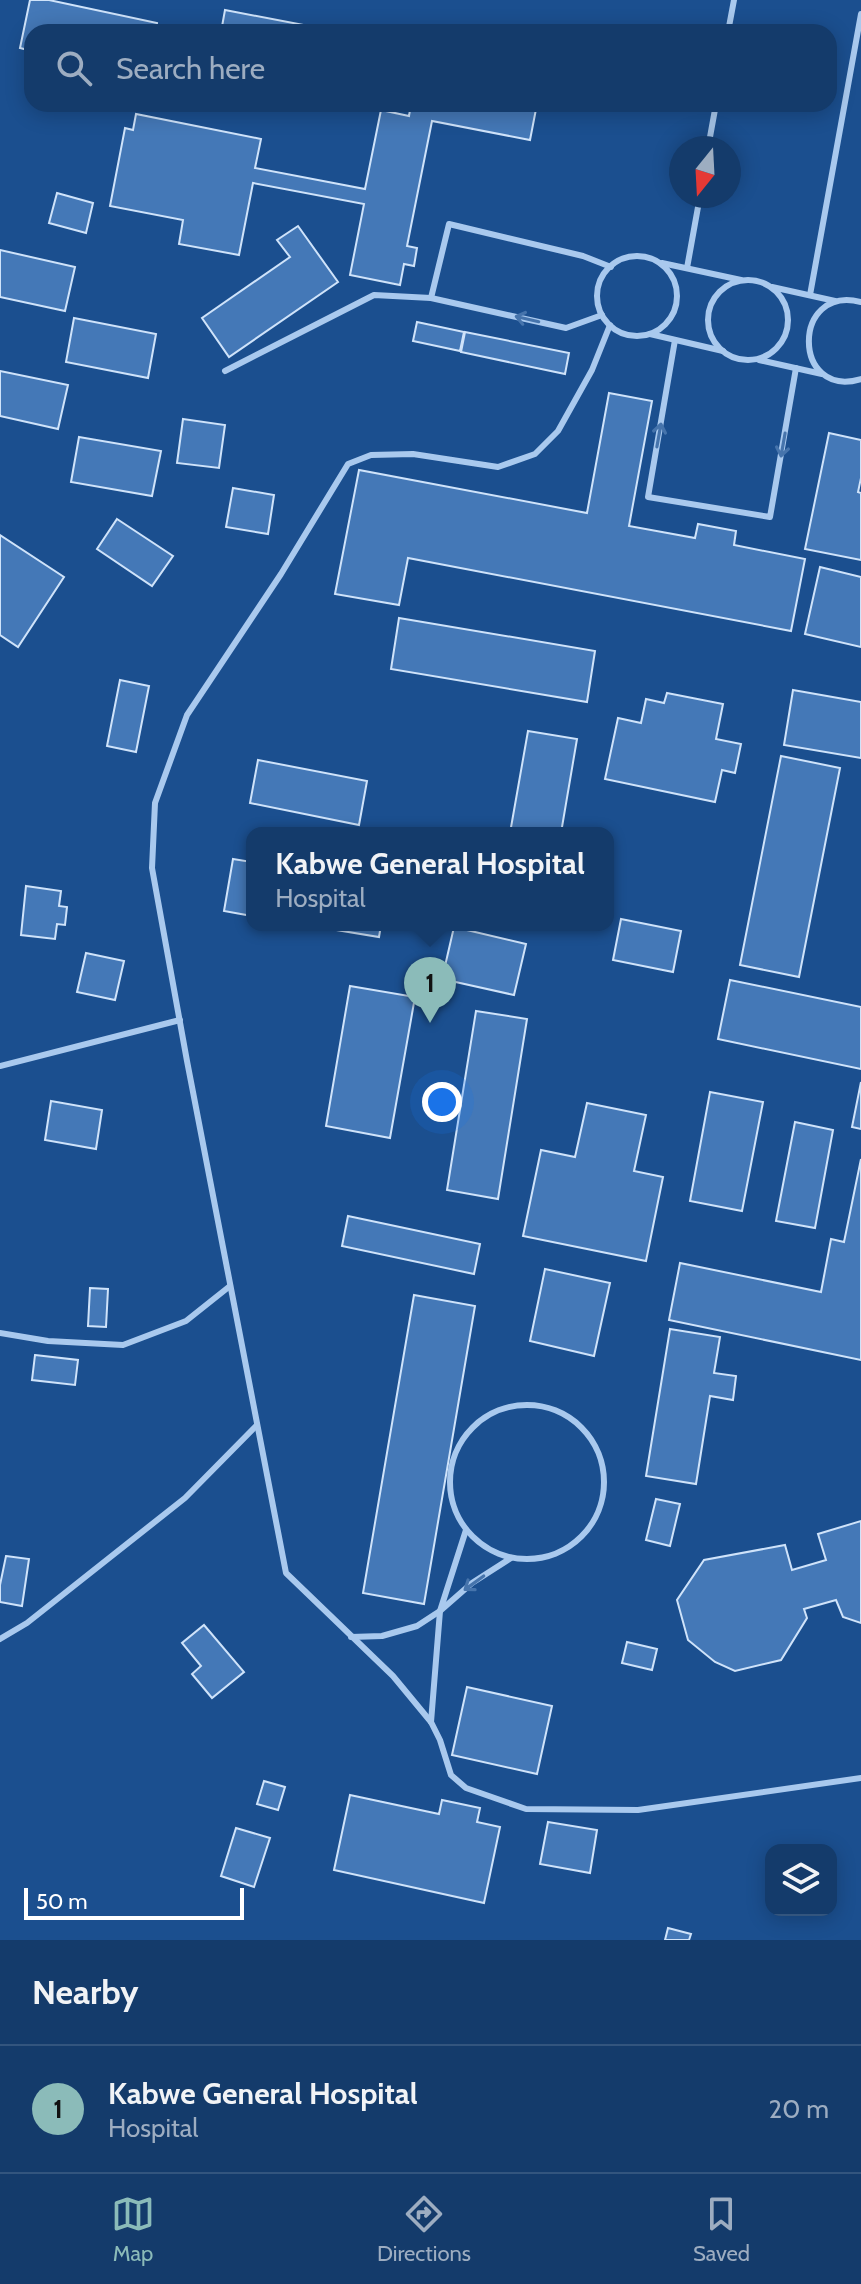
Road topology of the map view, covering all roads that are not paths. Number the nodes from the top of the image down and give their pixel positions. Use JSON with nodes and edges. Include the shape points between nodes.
{"nodes":[{"id":1,"x":734,"y":0,"type":"edge"},
{"id":2,"x":861,"y":14,"type":"edge"},
{"id":3,"x":730,"y":24,"type":"edge"},
{"id":4,"x":715,"y":112,"type":"edge"},
{"id":5,"x":710,"y":136,"type":"edge"},
{"id":6,"x":698,"y":208,"type":"edge"},
{"id":7,"x":659,"y":262,"type":"junction"},
{"id":8,"x":611,"y":267,"type":"junction"},
{"id":9,"x":687,"y":268,"type":"junction"},
{"id":10,"x":741,"y":280,"type":"junction"},
{"id":11,"x":772,"y":287,"type":"junction"},
{"id":12,"x":810,"y":295,"type":"junction"},
{"id":13,"x":431,"y":298,"type":"junction"},
{"id":14,"x":837,"y":301,"type":"junction"},
{"id":15,"x":861,"y":302,"type":"edge"},
{"id":16,"x":602,"y":315,"type":"junction"},
{"id":17,"x":610,"y":325,"type":"junction"},
{"id":18,"x":650,"y":334,"type":"junction"},
{"id":19,"x":675,"y":340,"type":"junction"},
{"id":20,"x":723,"y":351,"type":"junction"},
{"id":21,"x":756,"y":359,"type":"junction"},
{"id":22,"x":796,"y":368,"type":"junction"},
{"id":23,"x":225,"y":371,"type":"dead end"},
{"id":24,"x":826,"y":375,"type":"junction"},
{"id":25,"x":861,"y":379,"type":"edge"},
{"id":26,"x":180,"y":1020,"type":"junction"},
{"id":27,"x":0,"y":1066,"type":"edge"},
{"id":28,"x":230,"y":1286,"type":"junction"},
{"id":29,"x":0,"y":1333,"type":"edge"},
{"id":30,"x":256,"y":1426,"type":"junction"},
{"id":31,"x":466,"y":1530,"type":"junction"},
{"id":32,"x":511,"y":1558,"type":"junction"},
{"id":33,"x":440,"y":1611,"type":"junction"},
{"id":34,"x":351,"y":1637,"type":"junction"},
{"id":35,"x":0,"y":1639,"type":"edge"},
{"id":36,"x":431,"y":1722,"type":"junction"},
{"id":37,"x":861,"y":1778,"type":"edge"}],
"edges":[{"from":1,"to":3,"type":"lane"},
{"from":2,"to":12,"type":"lane"},
{"from":4,"to":5,"type":"lane"},
{"from":6,"to":9,"type":"lane"},
{"from":7,"to":8,"type":"lane","via":[[631,256]]},
{"from":7,"to":9,"type":"lane"},
{"from":7,"to":18,"type":"lane","via":[[673,278],[677,298],[669,320]]},
{"from":8,"to":13,"type":"lane","via":[[449,224]]},
{"from":8,"to":16,"type":"lane","via":[[600,281]]},
{"from":9,"to":10,"type":"lane"},
{"from":10,"to":11,"type":"lane"},
{"from":10,"to":20,"type":"lane","via":[[716,296],[708,315],[711,336]]},
{"from":11,"to":12,"type":"lane"},
{"from":11,"to":21,"type":"lane","via":[[785,304],[785,333],[774,350]]},
{"from":12,"to":14,"type":"lane"},
{"from":16,"to":13,"type":"lane","one_way":true,"via":[[566,328]]},
{"from":13,"to":23,"type":"lane","via":[[374,295]]},
{"from":14,"to":15,"type":"lane"},
{"from":14,"to":24,"type":"lane","via":[[814,320],[807,341],[812,361]]},
{"from":16,"to":17,"type":"lane"},
{"from":17,"to":18,"type":"lane","via":[[628,336]]},
{"from":17,"to":26,"type":"lane","via":[[558,431],[535,454],[498,467],[413,454],[371,455],[348,464],[187,715],[155,803],[152,868]]},
{"from":18,"to":19,"type":"lane"},
{"from":19,"to":20,"type":"lane"},
{"from":22,"to":19,"type":"lane","one_way":true,"via":[[770,517],[648,497]]},
{"from":20,"to":21,"type":"lane","via":[[739,359]]},
{"from":21,"to":22,"type":"lane"},
{"from":22,"to":24,"type":"lane"},
{"from":24,"to":25,"type":"lane","via":[[847,382]]},
{"from":26,"to":27,"type":"lane"},
{"from":26,"to":28,"type":"lane"},
{"from":28,"to":29,"type":"lane","via":[[186,1321],[123,1345]]},
{"from":28,"to":30,"type":"lane"},
{"from":30,"to":34,"type":"lane","via":[[286,1573]]},
{"from":30,"to":35,"type":"lane","via":[[185,1498]]},
{"from":31,"to":32,"type":"lane","via":[[494,1553]]},
{"from":31,"to":32,"type":"lane","via":[[457,1515],[451,1478],[458,1451],[473,1428],[488,1415],[523,1404],[541,1405],[575,1420],[588,1433],[603,1468],[604,1487],[592,1523],[565,1549],[548,1557]]},
{"from":31,"to":33,"type":"lane"},
{"from":32,"to":33,"type":"lane","one_way":true},
{"from":33,"to":34,"type":"lane","via":[[417,1626],[382,1636]]},
{"from":33,"to":36,"type":"lane"},
{"from":34,"to":36,"type":"lane"},
{"from":36,"to":37,"type":"lane","via":[[451,1775],[466,1788],[526,1809],[638,1810]]}]}
